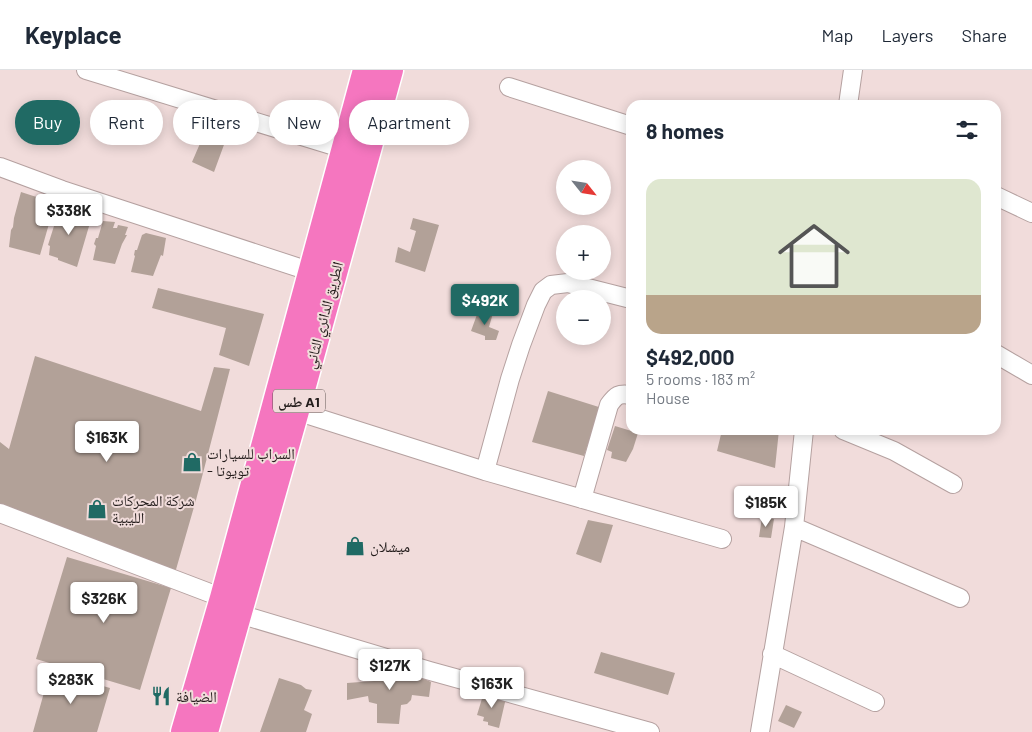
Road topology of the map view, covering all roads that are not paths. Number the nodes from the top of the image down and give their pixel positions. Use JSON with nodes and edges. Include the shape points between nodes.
{"nodes":[{"id":1,"x":86,"y":70,"type":"edge"},
{"id":2,"x":366,"y":70,"type":"edge"},
{"id":3,"x":390,"y":70,"type":"edge"},
{"id":4,"x":853,"y":70,"type":"edge"},
{"id":5,"x":509,"y":87,"type":"dead end"},
{"id":6,"x":849,"y":100,"type":"edge"},
{"id":7,"x":626,"y":124,"type":"edge"},
{"id":8,"x":344,"y":149,"type":"junction"},
{"id":9,"x":0,"y":166,"type":"edge"},
{"id":10,"x":1001,"y":198,"type":"edge"},
{"id":11,"x":1032,"y":213,"type":"edge"},
{"id":12,"x":312,"y":272,"type":"junction"},
{"id":13,"x":626,"y":298,"type":"edge"},
{"id":14,"x":1001,"y":357,"type":"edge"},
{"id":15,"x":1032,"y":375,"type":"edge"},
{"id":16,"x":626,"y":394,"type":"edge"},
{"id":17,"x":296,"y":410,"type":"junction"},
{"id":18,"x":803,"y":435,"type":"edge"},
{"id":19,"x":855,"y":435,"type":"edge"},
{"id":20,"x":485,"y":470,"type":"junction"},
{"id":21,"x":953,"y":484,"type":"dead end"},
{"id":22,"x":582,"y":499,"type":"junction"},
{"id":23,"x":0,"y":513,"type":"edge"},
{"id":24,"x":794,"y":527,"type":"junction"},
{"id":25,"x":722,"y":539,"type":"dead end"},
{"id":26,"x":960,"y":598,"type":"dead end"},
{"id":27,"x":231,"y":606,"type":"junction"},
{"id":28,"x":772,"y":654,"type":"junction"},
{"id":29,"x":875,"y":702,"type":"dead end"},
{"id":30,"x":184,"y":732,"type":"edge"},
{"id":31,"x":205,"y":732,"type":"edge"},
{"id":32,"x":650,"y":732,"type":"edge"},
{"id":33,"x":760,"y":732,"type":"edge"}],
"edges":[{"from":1,"to":8,"type":"street"},
{"from":2,"to":8,"type":"highway","name":"الطريق الدائري الثاني","number":"طس A1"},
{"from":3,"to":17,"type":"highway","name":"الطريق الدائري الثاني","number":"طس A1"},
{"from":4,"to":6,"type":"street"},
{"from":5,"to":7,"type":"street"},
{"from":8,"to":12,"type":"highway","name":"الطريق الدائري الثاني","number":"طس A1"},
{"from":9,"to":12,"type":"street","via":[[62,190]]},
{"from":10,"to":11,"type":"street"},
{"from":12,"to":27,"type":"highway","name":"الطريق الدائري الثاني","number":"طس A1"},
{"from":13,"to":20,"type":"street","via":[[568,283],[551,285],[543,291],[518,354]]},
{"from":14,"to":15,"type":"street"},
{"from":16,"to":22,"type":"street","via":[[616,395],[609,405]]},
{"from":17,"to":20,"type":"street"},
{"from":17,"to":27,"type":"highway","name":"الطريق الدائري الثاني","number":"طس A1"},
{"from":18,"to":24,"type":"street"},
{"from":19,"to":21,"type":"street"},
{"from":20,"to":22,"type":"street"},
{"from":22,"to":25,"type":"street"},
{"from":23,"to":27,"type":"street"},
{"from":24,"to":26,"type":"street"},
{"from":24,"to":28,"type":"street"},
{"from":27,"to":30,"type":"highway","name":"الطريق الدائري الثاني","number":"طس A1"},
{"from":27,"to":31,"type":"highway","name":"الطريق الدائري الثاني","number":"طس A1"},
{"from":27,"to":32,"type":"street","via":[[430,671]]},
{"from":28,"to":29,"type":"street"},
{"from":28,"to":33,"type":"street"}]}
